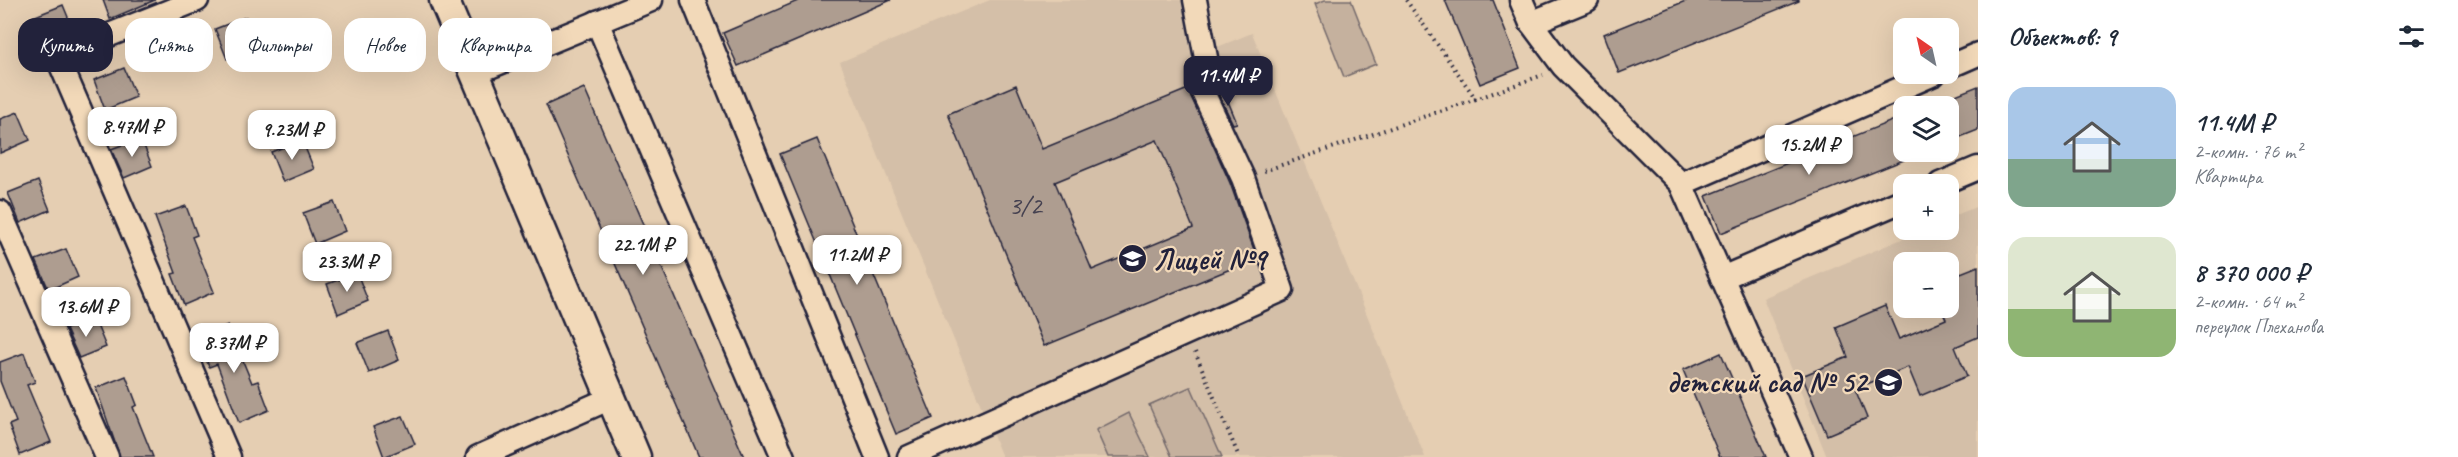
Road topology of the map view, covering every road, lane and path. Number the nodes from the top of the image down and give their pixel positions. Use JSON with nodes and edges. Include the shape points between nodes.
{"nodes":[{"id":1,"x":197,"y":0,"type":"edge"},
{"id":2,"x":444,"y":0,"type":"edge"},
{"id":3,"x":650,"y":0,"type":"edge"},
{"id":4,"x":693,"y":0,"type":"edge"},
{"id":5,"x":1196,"y":0,"type":"edge"},
{"id":6,"x":1406,"y":0,"type":"edge"},
{"id":7,"x":1521,"y":0,"type":"edge"},
{"id":8,"x":1587,"y":0,"type":"edge"},
{"id":9,"x":597,"y":22,"type":"junction"},
{"id":10,"x":1531,"y":23,"type":"junction"},
{"id":11,"x":1978,"y":54,"type":"edge"},
{"id":12,"x":1959,"y":62,"type":"edge"},
{"id":13,"x":1563,"y":66,"type":"junction"},
{"id":14,"x":475,"y":73,"type":"junction"},
{"id":15,"x":1911,"y":84,"type":"edge"},
{"id":16,"x":1476,"y":99,"type":"junction"},
{"id":17,"x":1277,"y":166,"type":"dead end"},
{"id":18,"x":1978,"y":168,"type":"edge"},
{"id":19,"x":1959,"y":176,"type":"edge"},
{"id":20,"x":1681,"y":184,"type":"junction"},
{"id":21,"x":1893,"y":205,"type":"edge"},
{"id":22,"x":0,"y":212,"type":"edge"},
{"id":23,"x":1722,"y":278,"type":"junction"},
{"id":24,"x":1186,"y":332,"type":"junction"},
{"id":25,"x":611,"y":398,"type":"junction"},
{"id":26,"x":107,"y":457,"type":"edge"},
{"id":27,"x":229,"y":457,"type":"edge"},
{"id":28,"x":478,"y":457,"type":"edge"},
{"id":29,"x":636,"y":457,"type":"edge"},
{"id":30,"x":783,"y":457,"type":"edge"},
{"id":31,"x":877,"y":457,"type":"edge"},
{"id":32,"x":909,"y":457,"type":"edge"},
{"id":33,"x":1239,"y":457,"type":"edge"},
{"id":34,"x":1801,"y":457,"type":"edge"}],
"edges":[{"from":1,"to":27,"type":"street","via":[[57,56]]},
{"from":2,"to":14,"type":"main road"},
{"from":3,"to":9,"type":"street"},
{"from":4,"to":31,"type":"street"},
{"from":5,"to":24,"type":"street","via":[[1211,84],[1201,88],[1243,178],[1282,290]]},
{"from":6,"to":16,"type":"path"},
{"from":7,"to":10,"type":"street"},
{"from":8,"to":10,"type":"street"},
{"from":9,"to":14,"type":"street"},
{"from":9,"to":30,"type":"street"},
{"from":10,"to":13,"type":"street"},
{"from":11,"to":12,"type":"street"},
{"from":13,"to":16,"type":"path"},
{"from":13,"to":20,"type":"street"},
{"from":14,"to":25,"type":"main road"},
{"from":15,"to":20,"type":"street"},
{"from":16,"to":17,"type":"path"},
{"from":18,"to":19,"type":"street"},
{"from":20,"to":23,"type":"street"},
{"from":21,"to":23,"type":"street"},
{"from":22,"to":26,"type":"street"},
{"from":23,"to":34,"type":"street"},
{"from":24,"to":32,"type":"street"},
{"from":24,"to":33,"type":"path"},
{"from":25,"to":28,"type":"street"},
{"from":25,"to":29,"type":"main road"}]}
